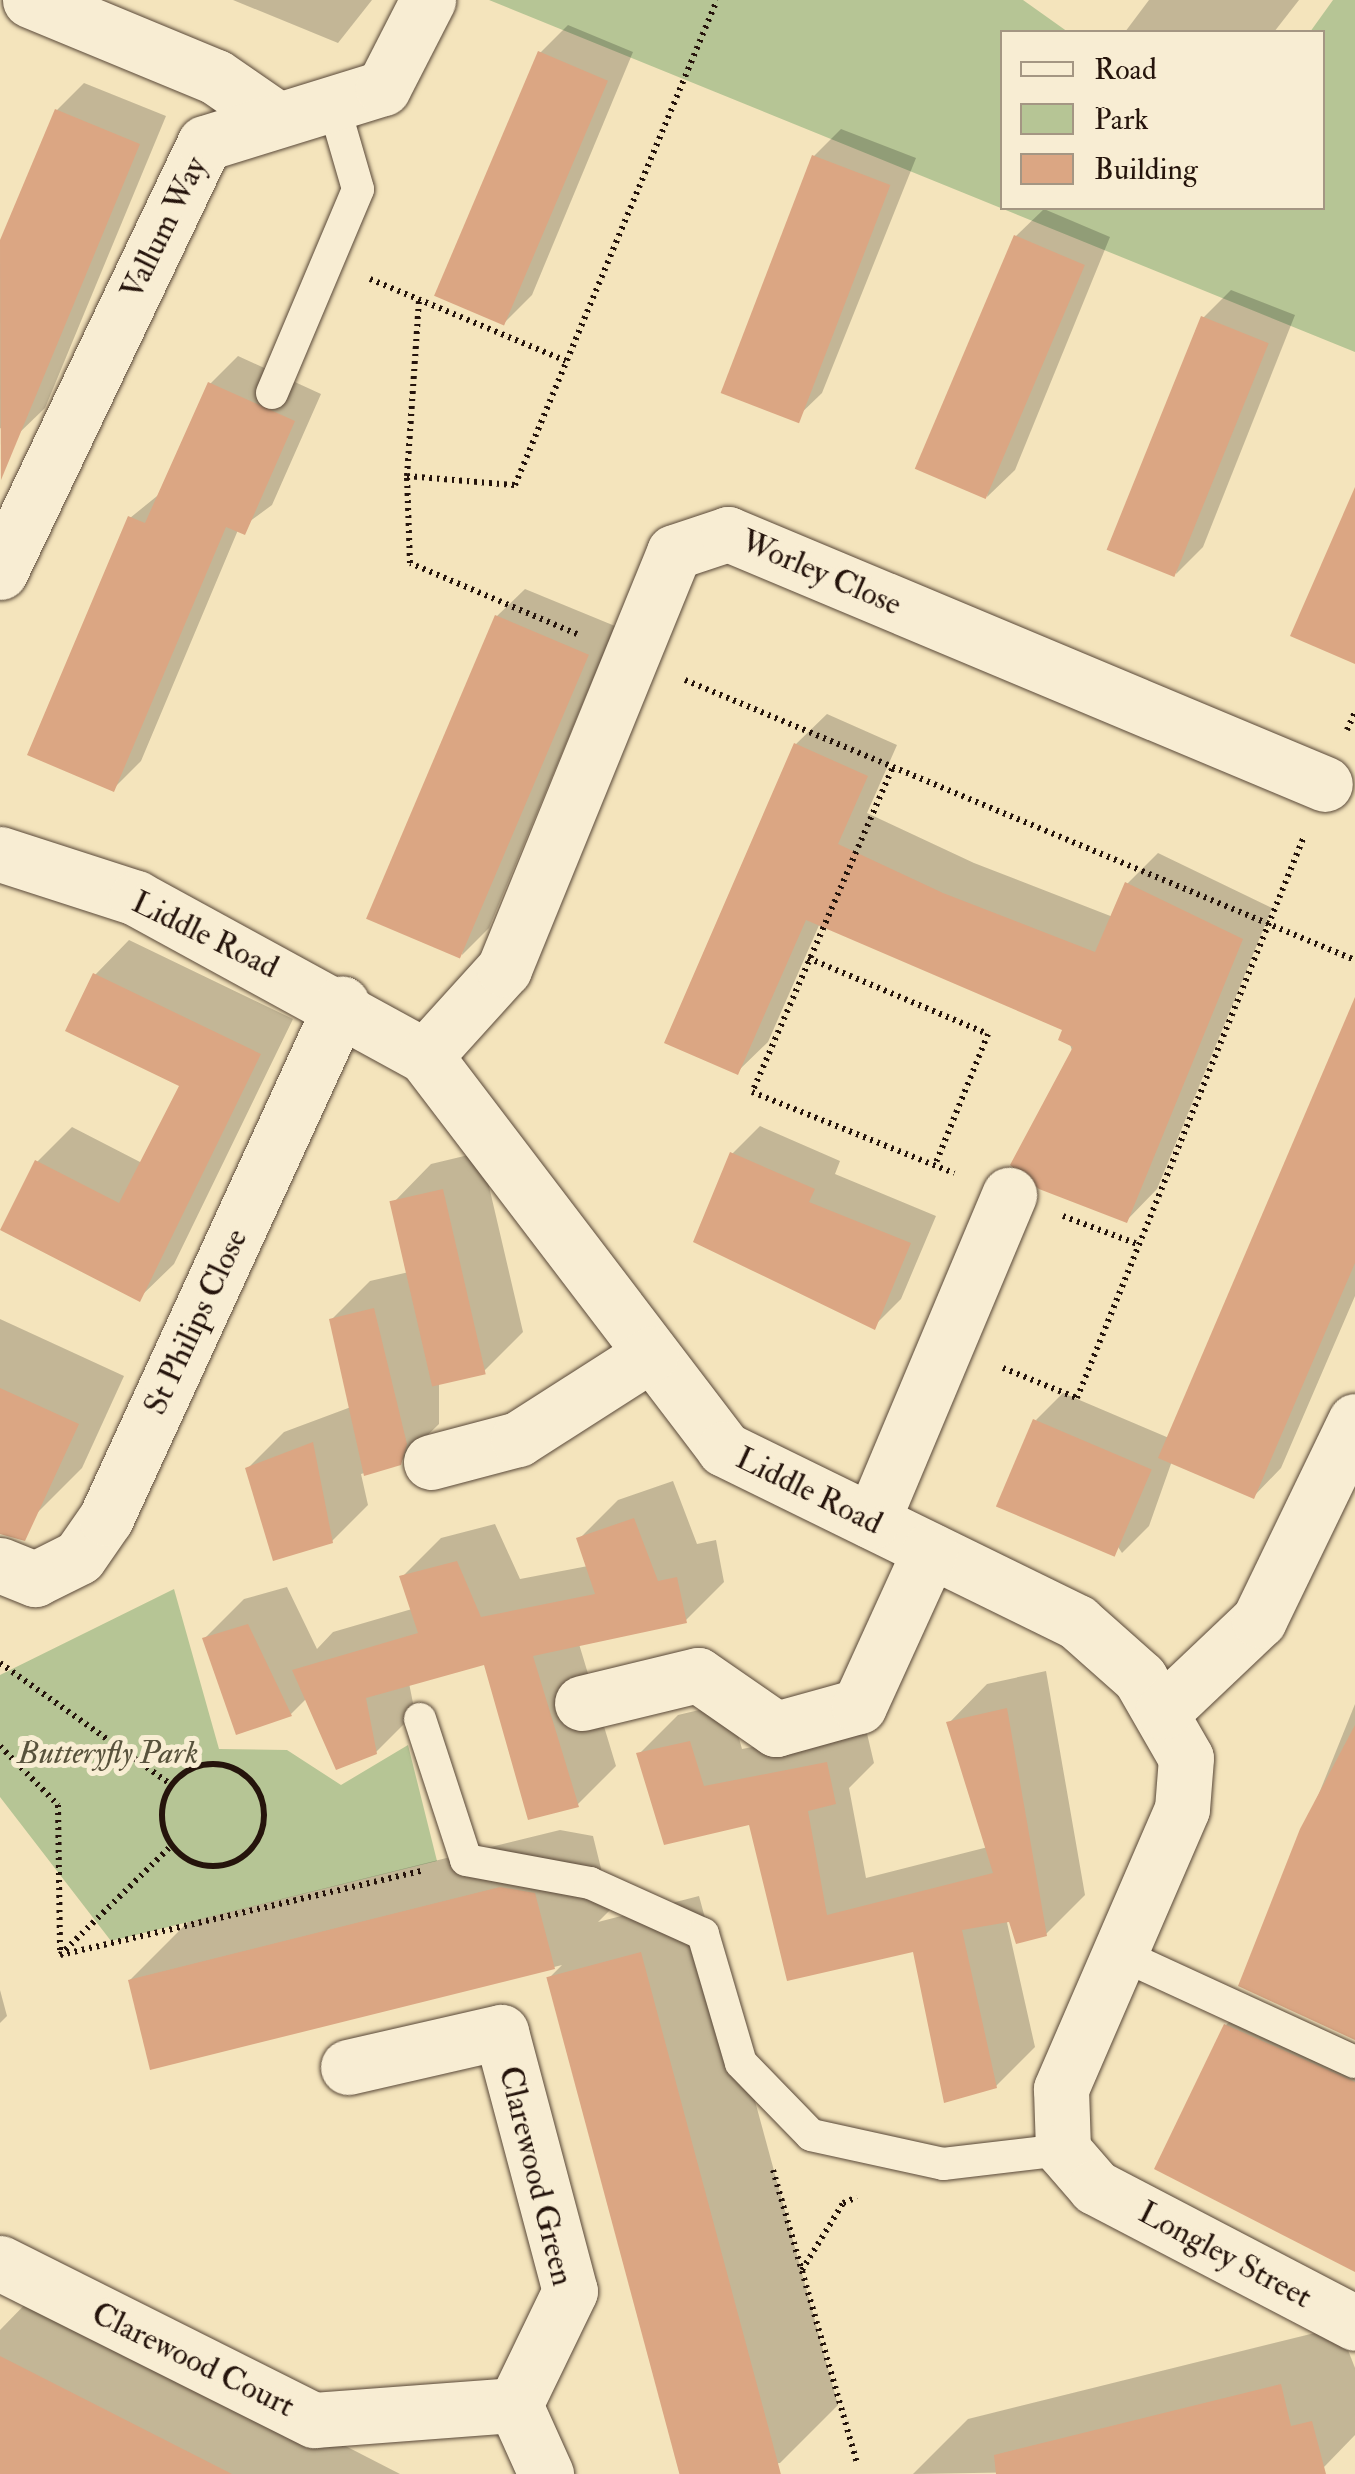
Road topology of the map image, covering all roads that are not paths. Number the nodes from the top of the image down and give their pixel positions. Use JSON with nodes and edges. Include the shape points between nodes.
{"nodes":[{"id":1,"x":30,"y":0,"type":"edge"},
{"id":2,"x":428,"y":0,"type":"edge"},
{"id":3,"x":335,"y":110,"type":"junction"},
{"id":4,"x":274,"y":117,"type":"junction"},
{"id":5,"x":272,"y":393,"type":"dead end"},
{"id":6,"x":0,"y":572,"type":"edge"},
{"id":7,"x":1325,"y":784,"type":"road end"},
{"id":8,"x":0,"y":854,"type":"edge"},
{"id":9,"x":342,"y":1003,"type":"junction"},
{"id":10,"x":425,"y":1056,"type":"junction"},
{"id":11,"x":1010,"y":1195,"type":"road end"},
{"id":12,"x":651,"y":1354,"type":"junction"},
{"id":13,"x":1355,"y":1421,"type":"edge"},
{"id":14,"x":430,"y":1462,"type":"dead end"},
{"id":15,"x":872,"y":1521,"type":"junction"},
{"id":16,"x":930,"y":1550,"type":"junction"},
{"id":17,"x":0,"y":1564,"type":"edge"},
{"id":18,"x":582,"y":1703,"type":"dead end"},
{"id":19,"x":1163,"y":1711,"type":"junction"},
{"id":20,"x":420,"y":1719,"type":"dead end"},
{"id":21,"x":1122,"y":1955,"type":"junction"},
{"id":22,"x":1355,"y":2062,"type":"edge"},
{"id":23,"x":348,"y":2068,"type":"dead end"},
{"id":24,"x":1079,"y":2168,"type":"junction"},
{"id":25,"x":0,"y":2263,"type":"edge"},
{"id":26,"x":1355,"y":2324,"type":"edge"},
{"id":27,"x":515,"y":2404,"type":"junction"},
{"id":28,"x":546,"y":2474,"type":"edge"}],
"edges":[{"from":1,"to":4,"type":"street","via":[[216,77]]},
{"from":2,"to":3,"type":"street","name":"Vallum Way","via":[[384,88]]},
{"from":3,"to":4,"type":"street","name":"Vallum Way"},
{"from":3,"to":5,"type":"lane","via":[[358,189]]},
{"from":4,"to":6,"type":"street","name":"Vallum Way","via":[[205,144]]},
{"from":7,"to":10,"type":"street","name":"Worley Close","via":[[728,534],[674,552],[504,969]]},
{"from":8,"to":9,"type":"street","name":"Liddle Road","via":[[136,898]]},
{"from":9,"to":10,"type":"street","name":"Liddle Road"},
{"from":9,"to":17,"type":"street","name":"St Philips Close","via":[[106,1518],[78,1557],[35,1579]]},
{"from":10,"to":12,"type":"street","name":"Liddle Road"},
{"from":11,"to":15,"type":"street"},
{"from":12,"to":14,"type":"street","via":[[518,1439]]},
{"from":12,"to":15,"type":"street","name":"Liddle Road","via":[[724,1449]]},
{"from":13,"to":19,"type":"street","via":[[1259,1620]]},
{"from":15,"to":16,"type":"street","name":"Liddle Road"},
{"from":16,"to":18,"type":"street","via":[[859,1706],[776,1729],[698,1675]]},
{"from":16,"to":19,"type":"street","name":"Liddle Road","via":[[1078,1622]]},
{"from":19,"to":21,"type":"street","name":"Liddle Road","via":[[1186,1758],[1182,1809]]},
{"from":20,"to":24,"type":"lane","via":[[466,1860],[590,1883],[702,1934],[742,2063],[811,2135],[943,2164]]},
{"from":21,"to":22,"type":"lane"},
{"from":21,"to":24,"type":"street","name":"Liddle Road","via":[[1060,2090]]},
{"from":23,"to":27,"type":"street","name":"Clarewood Green","via":[[500,2032],[570,2292]]},
{"from":24,"to":26,"type":"street","name":"Longley Street"},
{"from":25,"to":27,"type":"street","name":"Clarewood Court","via":[[314,2420]]},
{"from":27,"to":28,"type":"street"}]}
